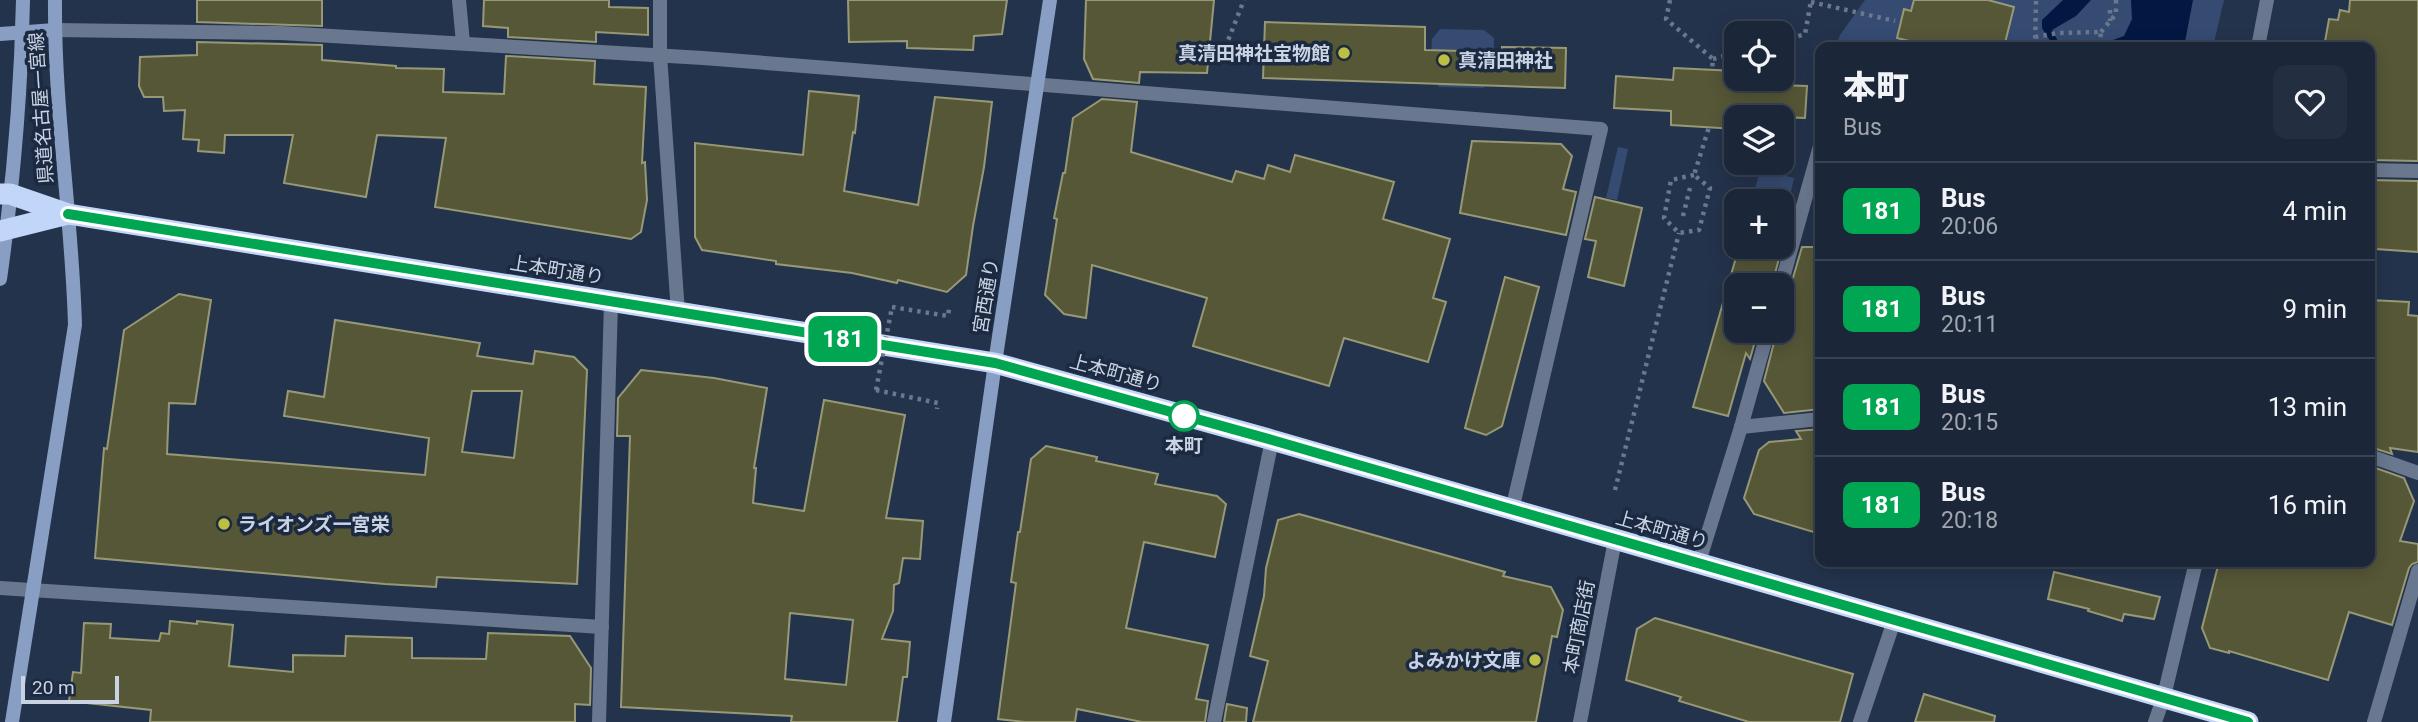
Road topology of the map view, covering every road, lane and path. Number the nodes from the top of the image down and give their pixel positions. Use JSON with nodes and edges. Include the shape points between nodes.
{"nodes":[{"id":1,"x":23,"y":0,"type":"edge"},
{"id":2,"x":55,"y":0,"type":"edge"},
{"id":3,"x":459,"y":0,"type":"edge"},
{"id":4,"x":660,"y":0,"type":"edge"},
{"id":5,"x":1050,"y":0,"type":"edge"},
{"id":6,"x":1244,"y":0,"type":"edge"},
{"id":7,"x":1670,"y":0,"type":"edge"},
{"id":8,"x":2036,"y":0,"type":"edge"},
{"id":9,"x":2116,"y":0,"type":"edge"},
{"id":10,"x":2267,"y":0,"type":"edge"},
{"id":11,"x":1811,"y":1,"type":"edge"},
{"id":12,"x":2110,"y":10,"type":"dead end"},
{"id":13,"x":1895,"y":21,"type":"dead end"},
{"id":14,"x":2110,"y":22,"type":"junction"},
{"id":15,"x":55,"y":30,"type":"junction"},
{"id":16,"x":2101,"y":32,"type":"junction"},
{"id":17,"x":0,"y":34,"type":"edge"},
{"id":18,"x":22,"y":34,"type":"junction"},
{"id":19,"x":1794,"y":37,"type":"edge"},
{"id":20,"x":2035,"y":37,"type":"junction"},
{"id":21,"x":2035,"y":42,"type":"edge"},
{"id":22,"x":2100,"y":42,"type":"edge"},
{"id":23,"x":2259,"y":42,"type":"edge"},
{"id":24,"x":463,"y":43,"type":"junction"},
{"id":25,"x":660,"y":55,"type":"junction"},
{"id":26,"x":1243,"y":55,"type":"dead end"},
{"id":27,"x":1724,"y":56,"type":"edge"},
{"id":28,"x":1713,"y":59,"type":"junction"},
{"id":29,"x":1712,"y":70,"type":"dead end"},
{"id":30,"x":1037,"y":85,"type":"junction"},
{"id":31,"x":1709,"y":127,"type":"dead end"},
{"id":32,"x":1815,"y":164,"type":"edge"},
{"id":33,"x":2375,"y":170,"type":"edge"},
{"id":34,"x":2418,"y":171,"type":"edge"},
{"id":35,"x":1694,"y":175,"type":"junction"},
{"id":36,"x":1690,"y":188,"type":"dead end"},
{"id":37,"x":5,"y":194,"type":"edge"},
{"id":38,"x":68,"y":214,"type":"junction"},
{"id":39,"x":1684,"y":216,"type":"dead end"},
{"id":40,"x":4,"y":231,"type":"edge"},
{"id":41,"x":1679,"y":233,"type":"junction"},
{"id":42,"x":1784,"y":273,"type":"edge"},
{"id":43,"x":0,"y":279,"type":"edge"},
{"id":44,"x":611,"y":302,"type":"junction"},
{"id":45,"x":949,"y":309,"type":"dead end"},
{"id":46,"x":677,"y":313,"type":"junction"},
{"id":47,"x":1765,"y":343,"type":"edge"},
{"id":48,"x":995,"y":363,"type":"junction"},
{"id":49,"x":937,"y":409,"type":"dead end"},
{"id":50,"x":1815,"y":420,"type":"edge"},
{"id":51,"x":1741,"y":427,"type":"junction"},
{"id":52,"x":1272,"y":440,"type":"junction"},
{"id":53,"x":2375,"y":458,"type":"edge"},
{"id":54,"x":2418,"y":473,"type":"edge"},
{"id":55,"x":1615,"y":490,"type":"dead end"},
{"id":56,"x":1512,"y":510,"type":"junction"},
{"id":57,"x":1615,"y":540,"type":"junction"},
{"id":58,"x":1698,"y":565,"type":"junction"},
{"id":59,"x":2195,"y":567,"type":"edge"},
{"id":60,"x":2418,"y":571,"type":"edge"},
{"id":61,"x":0,"y":588,"type":"edge"},
{"id":62,"x":32,"y":592,"type":"junction"},
{"id":63,"x":1894,"y":621,"type":"junction"},
{"id":64,"x":602,"y":627,"type":"junction"},
{"id":65,"x":2164,"y":696,"type":"junction"},
{"id":66,"x":12,"y":722,"type":"edge"},
{"id":67,"x":599,"y":722,"type":"edge"},
{"id":68,"x":944,"y":722,"type":"edge"},
{"id":69,"x":1214,"y":722,"type":"edge"},
{"id":70,"x":1580,"y":722,"type":"edge"},
{"id":71,"x":1860,"y":722,"type":"edge"},
{"id":72,"x":2155,"y":722,"type":"edge"},
{"id":73,"x":2248,"y":722,"type":"edge"},
{"id":74,"x":2374,"y":722,"type":"edge"}],
"edges":[{"from":1,"to":18,"type":"street","name":"県道名古屋一宮線"},
{"from":2,"to":15,"type":"street","name":"県道名古屋一宮線"},
{"from":3,"to":24,"type":"street"},
{"from":4,"to":25,"type":"street"},
{"from":5,"to":30,"type":"street","name":"宮西通り"},
{"from":6,"to":26,"type":"path","via":[[1227,43]]},
{"from":7,"to":28,"type":"path","via":[[1666,19]]},
{"from":8,"to":20,"type":"path"},
{"from":9,"to":14,"type":"path","via":[[2116,14]]},
{"from":10,"to":23,"type":"street"},
{"from":11,"to":13,"type":"path"},
{"from":11,"to":19,"type":"path","via":[[1805,34]]},
{"from":12,"to":14,"type":"path"},
{"from":14,"to":16,"type":"path"},
{"from":15,"to":18,"type":"street"},
{"from":15,"to":24,"type":"street","via":[[281,33]]},
{"from":15,"to":38,"type":"street","name":"県道名古屋一宮線"},
{"from":16,"to":20,"type":"path"},
{"from":16,"to":22,"type":"path"},
{"from":17,"to":18,"type":"street"},
{"from":18,"to":37,"type":"street","name":"県道名古屋一宮線"},
{"from":20,"to":21,"type":"path"},
{"from":24,"to":25,"type":"street"},
{"from":25,"to":30,"type":"street"},
{"from":25,"to":46,"type":"street"},
{"from":27,"to":28,"type":"path"},
{"from":28,"to":29,"type":"path"},
{"from":30,"to":48,"type":"street","name":"宮西通り"},
{"from":30,"to":56,"type":"street","via":[[1601,129]]},
{"from":31,"to":35,"type":"path"},
{"from":32,"to":42,"type":"street"},
{"from":33,"to":34,"type":"street"},
{"from":35,"to":41,"type":"path","via":[[1671,180],[1664,218]]},
{"from":35,"to":41,"type":"path","via":[[1710,188],[1699,230]]},
{"from":36,"to":39,"type":"path"},
{"from":37,"to":38,"type":"highway"},
{"from":37,"to":40,"type":"street","name":"県道名古屋一宮線"},
{"from":38,"to":40,"type":"highway"},
{"from":38,"to":44,"type":"highway","name":"上本町通り"},
{"from":38,"to":62,"type":"street","name":"県道名古屋一宮線","via":[[75,325]]},
{"from":40,"to":43,"type":"street","name":"県道名古屋一宮線"},
{"from":41,"to":55,"type":"path"},
{"from":44,"to":46,"type":"highway","name":"上本町通り"},
{"from":44,"to":64,"type":"street"},
{"from":45,"to":49,"type":"path","bridge":true,"via":[[948,316],[892,307],[876,390],[938,403]]},
{"from":46,"to":48,"type":"highway","name":"上本町通り"},
{"from":47,"to":51,"type":"street"},
{"from":48,"to":52,"type":"highway","name":"上本町通り"},
{"from":48,"to":68,"type":"street","name":"宮西通り"},
{"from":50,"to":51,"type":"street"},
{"from":51,"to":58,"type":"street"},
{"from":52,"to":56,"type":"highway","name":"上本町通り"},
{"from":52,"to":69,"type":"street"},
{"from":53,"to":54,"type":"street"},
{"from":56,"to":57,"type":"highway","name":"上本町通り"},
{"from":57,"to":58,"type":"highway","name":"上本町通り"},
{"from":57,"to":70,"type":"street","name":"本町商店街"},
{"from":58,"to":63,"type":"highway","name":"上本町通り"},
{"from":59,"to":65,"type":"street"},
{"from":60,"to":74,"type":"street"},
{"from":61,"to":62,"type":"street"},
{"from":62,"to":64,"type":"street"},
{"from":62,"to":66,"type":"street","name":"県道名古屋一宮線"},
{"from":63,"to":65,"type":"highway","name":"上本町通り"},
{"from":63,"to":71,"type":"street"},
{"from":64,"to":67,"type":"street"},
{"from":65,"to":72,"type":"street"},
{"from":65,"to":73,"type":"highway","name":"上本町通り"}]}
